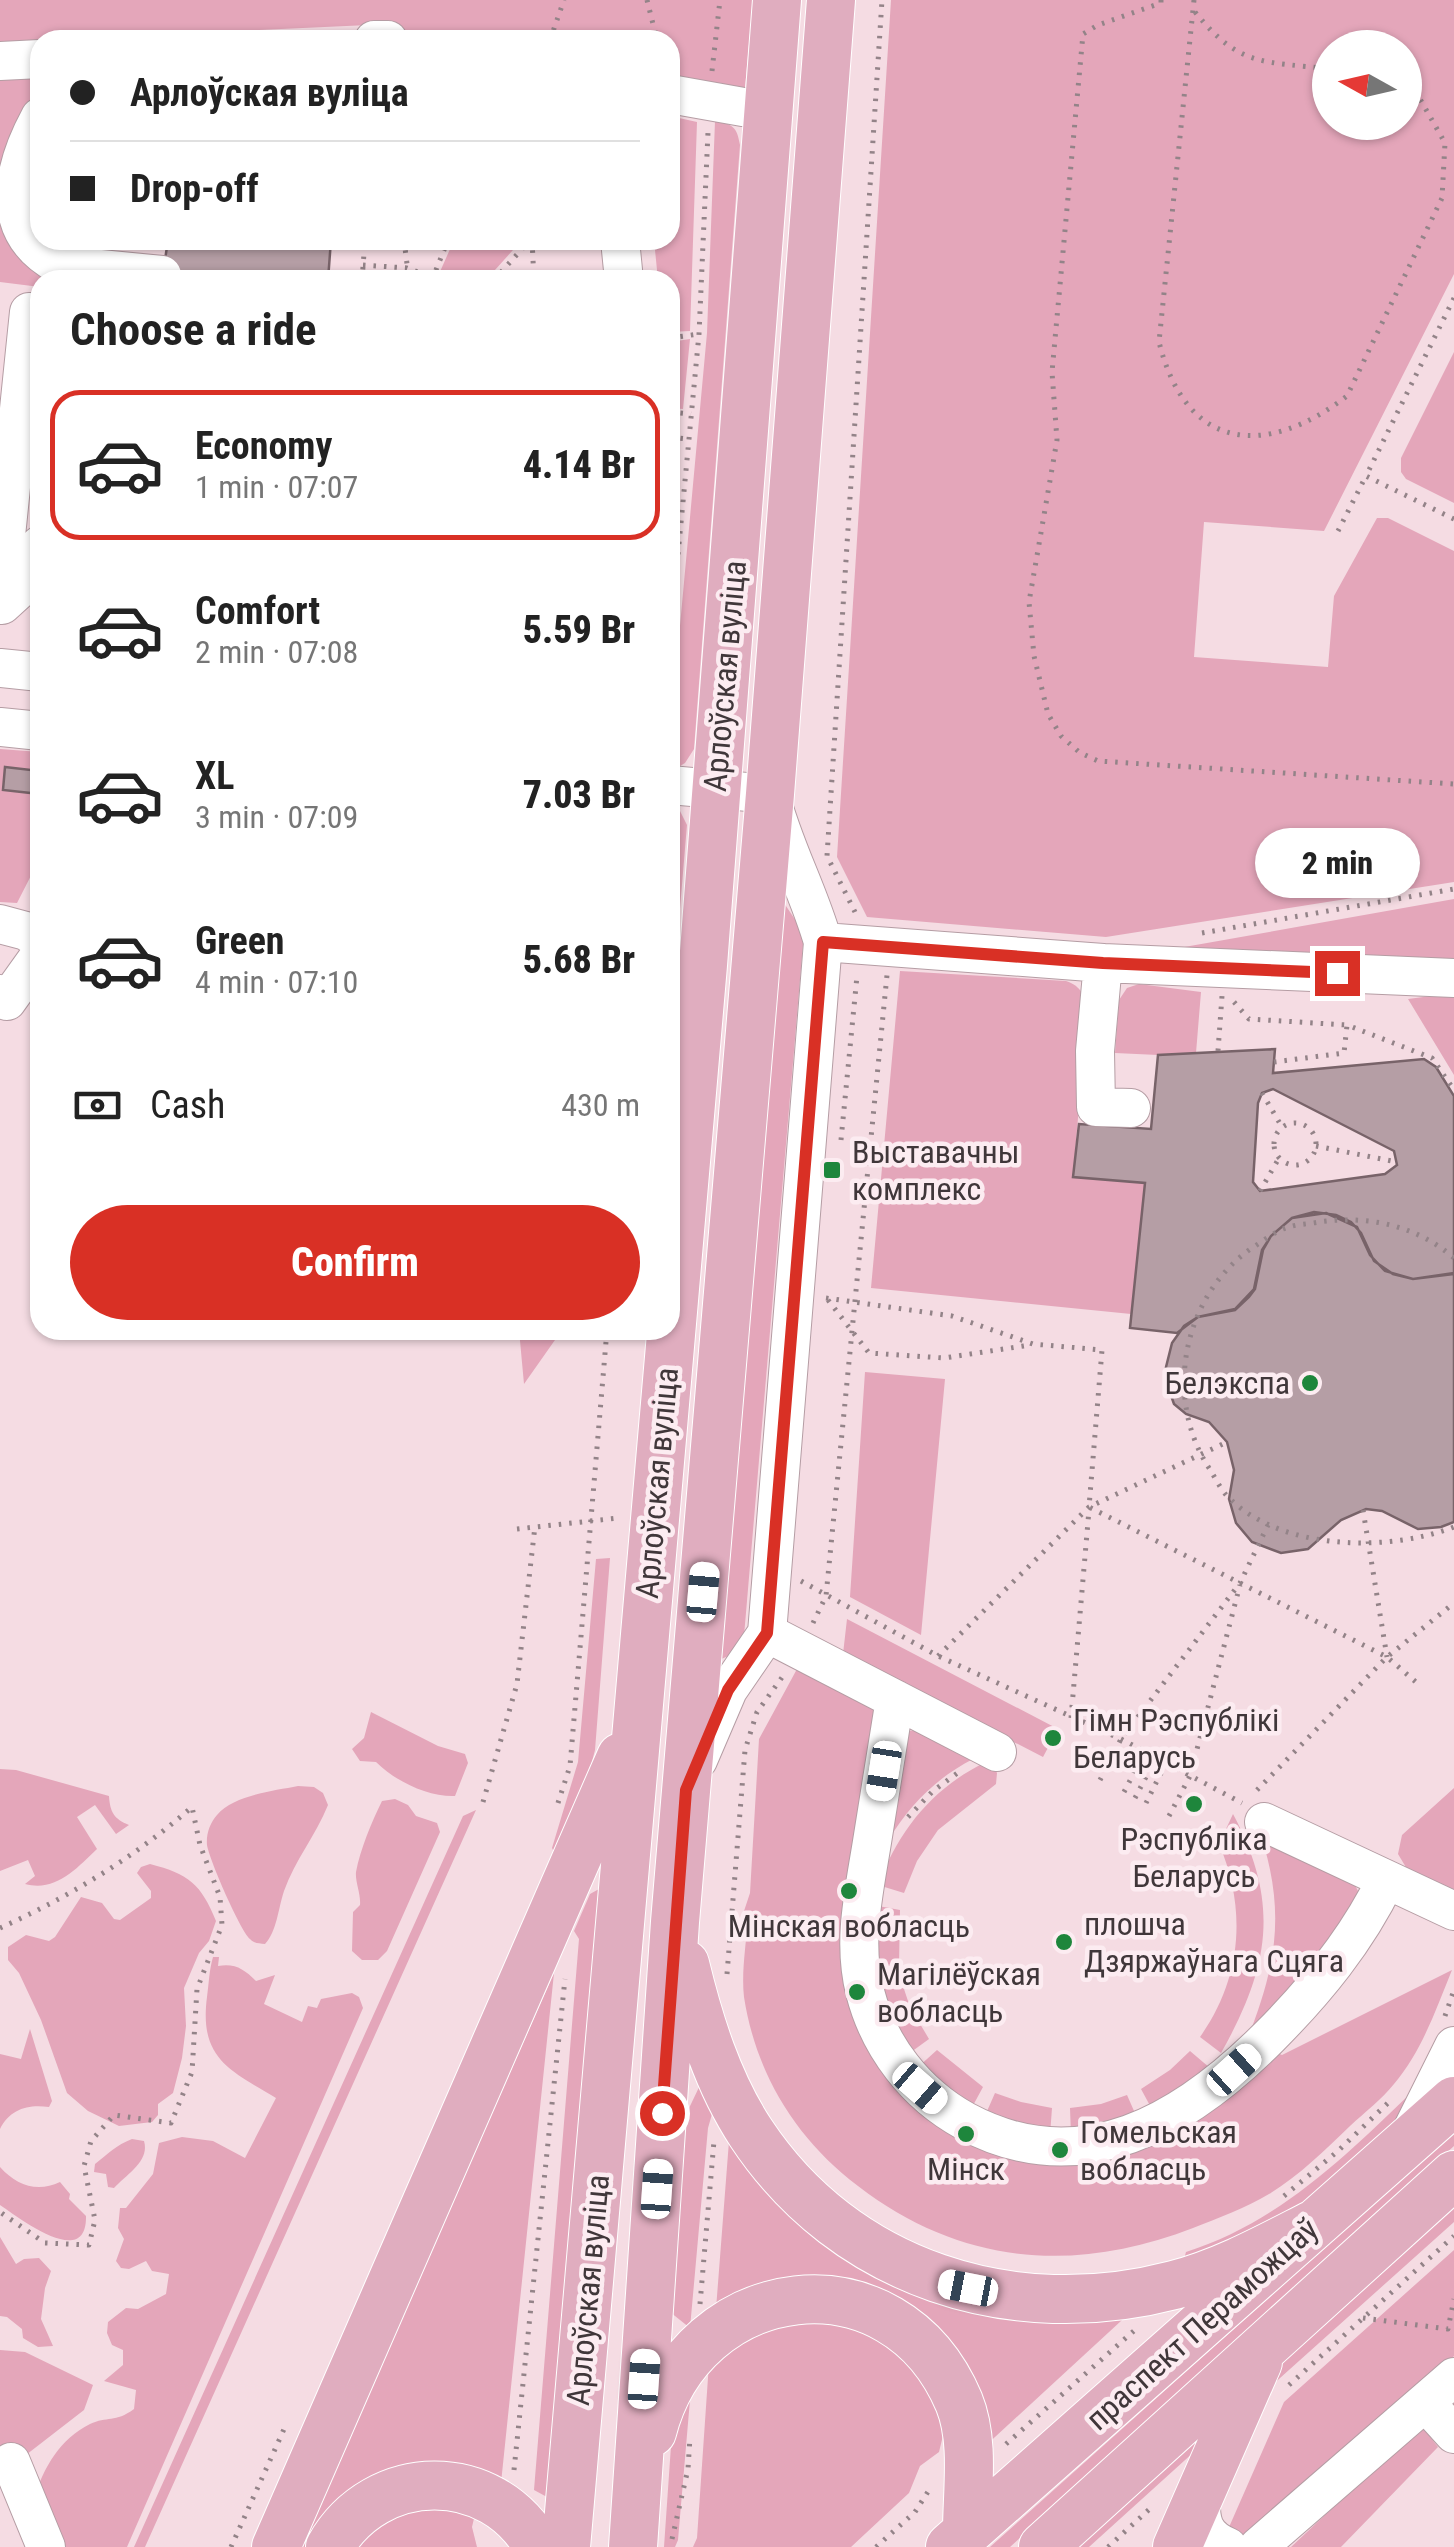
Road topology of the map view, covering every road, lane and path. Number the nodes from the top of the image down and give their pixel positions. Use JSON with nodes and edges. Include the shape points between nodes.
{"nodes":[{"id":1,"x":564,"y":0,"type":"edge"},
{"id":2,"x":647,"y":0,"type":"edge"},
{"id":3,"x":720,"y":0,"type":"edge"},
{"id":4,"x":777,"y":0,"type":"edge"},
{"id":5,"x":831,"y":0,"type":"edge"},
{"id":6,"x":882,"y":0,"type":"edge"},
{"id":7,"x":1161,"y":0,"type":"edge"},
{"id":8,"x":1194,"y":0,"type":"edge"},
{"id":9,"x":1193,"y":10,"type":"junction"},
{"id":10,"x":554,"y":30,"type":"edge"},
{"id":11,"x":654,"y":30,"type":"edge"},
{"id":12,"x":30,"y":59,"type":"edge"},
{"id":13,"x":0,"y":61,"type":"edge"},
{"id":14,"x":1312,"y":66,"type":"edge"},
{"id":15,"x":680,"y":96,"type":"edge"},
{"id":16,"x":709,"y":101,"type":"junction"},
{"id":17,"x":1422,"y":101,"type":"edge"},
{"id":18,"x":824,"y":103,"type":"junction"},
{"id":19,"x":770,"y":108,"type":"junction"},
{"id":20,"x":30,"y":136,"type":"edge"},
{"id":21,"x":1446,"y":166,"type":"junction"},
{"id":22,"x":1454,"y":177,"type":"edge"},
{"id":23,"x":30,"y":246,"type":"edge"},
{"id":24,"x":35,"y":250,"type":"edge"},
{"id":25,"x":364,"y":250,"type":"edge"},
{"id":26,"x":405,"y":250,"type":"edge"},
{"id":27,"x":522,"y":250,"type":"edge"},
{"id":28,"x":363,"y":265,"type":"junction"},
{"id":29,"x":407,"y":268,"type":"junction"},
{"id":30,"x":110,"y":270,"type":"edge"},
{"id":31,"x":363,"y":270,"type":"edge"},
{"id":32,"x":412,"y":270,"type":"edge"},
{"id":33,"x":504,"y":270,"type":"edge"},
{"id":34,"x":1454,"y":298,"type":"edge"},
{"id":35,"x":29,"y":312,"type":"dead end"},
{"id":36,"x":698,"y":334,"type":"junction"},
{"id":37,"x":680,"y":337,"type":"edge"},
{"id":38,"x":680,"y":413,"type":"edge"},
{"id":39,"x":691,"y":414,"type":"junction"},
{"id":40,"x":680,"y":438,"type":"edge"},
{"id":41,"x":688,"y":438,"type":"junction"},
{"id":42,"x":1366,"y":476,"type":"junction"},
{"id":43,"x":1454,"y":519,"type":"edge"},
{"id":44,"x":681,"y":520,"type":"joint"},
{"id":45,"x":680,"y":530,"type":"edge"},
{"id":46,"x":1338,"y":531,"type":"dead end"},
{"id":47,"x":30,"y":564,"type":"edge"},
{"id":48,"x":0,"y":594,"type":"edge"},
{"id":49,"x":0,"y":607,"type":"edge"},
{"id":50,"x":0,"y":668,"type":"edge"},
{"id":51,"x":30,"y":671,"type":"edge"},
{"id":52,"x":0,"y":727,"type":"edge"},
{"id":53,"x":30,"y":730,"type":"edge"},
{"id":54,"x":1454,"y":784,"type":"edge"},
{"id":55,"x":693,"y":786,"type":"edge"},
{"id":56,"x":770,"y":794,"type":"junction"},
{"id":57,"x":1454,"y":889,"type":"edge"},
{"id":58,"x":0,"y":924,"type":"edge"},
{"id":59,"x":30,"y":934,"type":"edge"},
{"id":60,"x":1188,"y":936,"type":"dead end"},
{"id":61,"x":823,"y":942,"type":"junction"},
{"id":62,"x":874,"y":956,"type":"junction"},
{"id":63,"x":1103,"y":963,"type":"junction"},
{"id":64,"x":30,"y":969,"type":"edge"},
{"id":65,"x":1454,"y":978,"type":"edge"},
{"id":66,"x":1222,"y":988,"type":"dead end"},
{"id":67,"x":0,"y":994,"type":"edge"},
{"id":68,"x":1218,"y":1051,"type":"dead end"},
{"id":69,"x":1274,"y":1062,"type":"dead end"},
{"id":70,"x":1454,"y":1090,"type":"edge"},
{"id":71,"x":1262,"y":1093,"type":"dead end"},
{"id":72,"x":680,"y":1094,"type":"edge"},
{"id":73,"x":1131,"y":1108,"type":"dead end"},
{"id":74,"x":1282,"y":1127,"type":"junction"},
{"id":75,"x":1316,"y":1146,"type":"junction"},
{"id":76,"x":1279,"y":1158,"type":"junction"},
{"id":77,"x":1397,"y":1162,"type":"dead end"},
{"id":78,"x":1260,"y":1192,"type":"dead end"},
{"id":79,"x":680,"y":1237,"type":"edge"},
{"id":80,"x":733,"y":1242,"type":"junction"},
{"id":81,"x":1454,"y":1258,"type":"edge"},
{"id":82,"x":855,"y":1303,"type":"junction"},
{"id":83,"x":853,"y":1333,"type":"junction"},
{"id":84,"x":605,"y":1340,"type":"edge"},
{"id":85,"x":667,"y":1340,"type":"edge"},
{"id":86,"x":1033,"y":1344,"type":"junction"},
{"id":87,"x":1228,"y":1442,"type":"dead end"},
{"id":88,"x":1201,"y":1456,"type":"junction"},
{"id":89,"x":1089,"y":1507,"type":"junction"},
{"id":90,"x":1363,"y":1510,"type":"dead end"},
{"id":91,"x":654,"y":1515,"type":"junction"},
{"id":92,"x":592,"y":1520,"type":"junction"},
{"id":93,"x":1268,"y":1524,"type":"junction"},
{"id":94,"x":535,"y":1526,"type":"junction"},
{"id":95,"x":1454,"y":1527,"type":"edge"},
{"id":96,"x":517,"y":1528,"type":"dead end"},
{"id":97,"x":1369,"y":1542,"type":"junction"},
{"id":98,"x":798,"y":1580,"type":"dead end"},
{"id":99,"x":1240,"y":1582,"type":"junction"},
{"id":100,"x":826,"y":1596,"type":"junction"},
{"id":101,"x":1454,"y":1603,"type":"edge"},
{"id":102,"x":767,"y":1633,"type":"junction"},
{"id":103,"x":801,"y":1650,"type":"junction"},
{"id":104,"x":938,"y":1656,"type":"junction"},
{"id":105,"x":1387,"y":1657,"type":"junction"},
{"id":106,"x":1418,"y":1683,"type":"dead end"},
{"id":107,"x":895,"y":1699,"type":"junction"},
{"id":108,"x":1071,"y":1719,"type":"junction"},
{"id":109,"x":636,"y":1721,"type":"junction"},
{"id":110,"x":1121,"y":1739,"type":"junction"},
{"id":111,"x":997,"y":1752,"type":"joint"},
{"id":112,"x":1144,"y":1752,"type":"junction"},
{"id":113,"x":1156,"y":1758,"type":"junction"},
{"id":114,"x":1166,"y":1764,"type":"junction"},
{"id":115,"x":570,"y":1766,"type":"dead end"},
{"id":116,"x":1190,"y":1776,"type":"junction"},
{"id":117,"x":1100,"y":1780,"type":"dead end"},
{"id":118,"x":686,"y":1790,"type":"junction"},
{"id":119,"x":1124,"y":1792,"type":"dead end"},
{"id":120,"x":1136,"y":1798,"type":"dead end"},
{"id":121,"x":482,"y":1802,"type":"dead end"},
{"id":122,"x":1146,"y":1803,"type":"dead end"},
{"id":123,"x":1255,"y":1805,"type":"junction"},
{"id":124,"x":1169,"y":1816,"type":"dead end"},
{"id":125,"x":904,"y":1822,"type":"dead end"},
{"id":126,"x":1386,"y":1880,"type":"junction"},
{"id":127,"x":1454,"y":1911,"type":"edge"},
{"id":128,"x":675,"y":1922,"type":"junction"},
{"id":129,"x":0,"y":1928,"type":"edge"},
{"id":130,"x":566,"y":1970,"type":"dead end"},
{"id":131,"x":727,"y":1984,"type":"dead end"},
{"id":132,"x":1454,"y":1990,"type":"edge"},
{"id":133,"x":1454,"y":2008,"type":"edge"},
{"id":134,"x":1446,"y":2030,"type":"edge"},
{"id":135,"x":1394,"y":2097,"type":"dead end"},
{"id":136,"x":1454,"y":2101,"type":"edge"},
{"id":137,"x":714,"y":2138,"type":"dead end"},
{"id":138,"x":1406,"y":2144,"type":"junction"},
{"id":139,"x":1454,"y":2175,"type":"edge"},
{"id":140,"x":1298,"y":2211,"type":"junction"},
{"id":141,"x":0,"y":2212,"type":"edge"},
{"id":142,"x":1454,"y":2236,"type":"edge"},
{"id":143,"x":1454,"y":2299,"type":"edge"},
{"id":144,"x":699,"y":2317,"type":"dead end"},
{"id":145,"x":1362,"y":2318,"type":"junction"},
{"id":146,"x":1136,"y":2329,"type":"dead end"},
{"id":147,"x":1448,"y":2329,"type":"junction"},
{"id":148,"x":1454,"y":2336,"type":"edge"},
{"id":149,"x":1265,"y":2345,"type":"junction"},
{"id":150,"x":1445,"y":2390,"type":"edge"},
{"id":151,"x":1278,"y":2395,"type":"dead end"},
{"id":152,"x":691,"y":2433,"type":"dead end"},
{"id":153,"x":1454,"y":2434,"type":"edge"},
{"id":154,"x":998,"y":2450,"type":"dead end"},
{"id":155,"x":10,"y":2462,"type":"dead end"},
{"id":156,"x":937,"y":2478,"type":"dead end"},
{"id":157,"x":513,"y":2487,"type":"dead end"},
{"id":158,"x":637,"y":2494,"type":"junction"},
{"id":159,"x":1182,"y":2496,"type":"junction"},
{"id":160,"x":959,"y":2540,"type":"edge"},
{"id":161,"x":46,"y":2547,"type":"edge"},
{"id":162,"x":276,"y":2547,"type":"edge"},
{"id":163,"x":330,"y":2547,"type":"edge"},
{"id":164,"x":538,"y":2547,"type":"edge"},
{"id":165,"x":566,"y":2547,"type":"edge"},
{"id":166,"x":633,"y":2547,"type":"edge"},
{"id":167,"x":670,"y":2547,"type":"edge"},
{"id":168,"x":876,"y":2547,"type":"edge"},
{"id":169,"x":1044,"y":2547,"type":"edge"},
{"id":170,"x":1108,"y":2547,"type":"edge"},
{"id":171,"x":1178,"y":2547,"type":"edge"},
{"id":172,"x":1228,"y":2547,"type":"edge"},
{"id":173,"x":1258,"y":2547,"type":"edge"}],
"edges":[{"from":1,"to":10,"type":"path"},
{"from":2,"to":11,"type":"path"},
{"from":3,"to":16,"type":"path"},
{"from":4,"to":19,"type":"main road","name":"Арлоўская вуліца"},
{"from":5,"to":18,"type":"main road","name":"Арлоўская вуліца"},
{"from":6,"to":62,"type":"path","via":[[827,856]]},
{"from":7,"to":54,"type":"path","via":[[1082,34],[1052,372],[1057,440],[1029,602],[1048,714],[1061,736],[1098,761]]},
{"from":8,"to":9,"type":"path"},
{"from":9,"to":14,"type":"path","via":[[1233,52]]},
{"from":9,"to":21,"type":"path","via":[[1159,342],[1179,397],[1219,430],[1252,437],[1287,432],[1348,396],[1442,198]]},
{"from":12,"to":13,"type":"street"},
{"from":15,"to":16,"type":"street"},
{"from":16,"to":19,"type":"street"},
{"from":16,"to":36,"type":"path"},
{"from":17,"to":21,"type":"path","via":[[1445,142]]},
{"from":18,"to":19,"type":"main road"},
{"from":18,"to":56,"type":"main road","name":"Арлоўская вуліца"},
{"from":19,"to":55,"type":"main road","name":"Арлоўская вуліца"},
{"from":20,"to":23,"type":"street","via":[[8,212]]},
{"from":21,"to":22,"type":"path"},
{"from":24,"to":30,"type":"street","via":[[59,265]]},
{"from":25,"to":28,"type":"path"},
{"from":26,"to":29,"type":"path"},
{"from":27,"to":33,"type":"path"},
{"from":28,"to":29,"type":"path"},
{"from":28,"to":31,"type":"path"},
{"from":29,"to":32,"type":"path"},
{"from":34,"to":42,"type":"path"},
{"from":35,"to":48,"type":"street"},
{"from":36,"to":37,"type":"path"},
{"from":36,"to":39,"type":"path"},
{"from":38,"to":39,"type":"path"},
{"from":39,"to":41,"type":"path"},
{"from":40,"to":41,"type":"path"},
{"from":41,"to":44,"type":"path"},
{"from":42,"to":43,"type":"path"},
{"from":42,"to":46,"type":"path"},
{"from":44,"to":45,"type":"path"},
{"from":47,"to":49,"type":"street","via":[[25,584]]},
{"from":50,"to":51,"type":"street"},
{"from":52,"to":53,"type":"street"},
{"from":55,"to":56,"type":"street"},
{"from":55,"to":72,"type":"main road","name":"Арлоўская вуліца"},
{"from":56,"to":61,"type":"street"},
{"from":56,"to":80,"type":"main road","name":"Арлоўская вуліца"},
{"from":57,"to":60,"type":"path"},
{"from":58,"to":59,"type":"street"},
{"from":61,"to":62,"type":"street"},
{"from":61,"to":102,"type":"street"},
{"from":62,"to":63,"type":"street"},
{"from":62,"to":82,"type":"path"},
{"from":63,"to":65,"type":"street"},
{"from":63,"to":73,"type":"street","via":[[1096,1107]]},
{"from":64,"to":67,"type":"street","via":[[8,1001]]},
{"from":66,"to":68,"type":"path"},
{"from":69,"to":70,"type":"path","via":[[1344,1053],[1348,1025],[1432,1058]]},
{"from":71,"to":74,"type":"path"},
{"from":74,"to":75,"type":"path","via":[[1304,1124]]},
{"from":74,"to":76,"type":"path","via":[[1274,1144]]},
{"from":75,"to":76,"type":"path","via":[[1301,1164]]},
{"from":75,"to":77,"type":"path"},
{"from":76,"to":78,"type":"path"},
{"from":79,"to":80,"type":"main road"},
{"from":80,"to":118,"type":"main road","name":"Арлоўская вуліца"},
{"from":81,"to":88,"type":"path","via":[[1396,1224],[1344,1218],[1287,1227],[1240,1255],[1205,1297],[1185,1348],[1184,1403]]},
{"from":82,"to":83,"type":"path"},
{"from":82,"to":83,"type":"path","via":[[826,1298]]},
{"from":82,"to":86,"type":"path","via":[[952,1316]]},
{"from":83,"to":86,"type":"path","via":[[870,1353],[944,1358]]},
{"from":83,"to":100,"type":"path"},
{"from":84,"to":92,"type":"path"},
{"from":85,"to":91,"type":"main road","name":"Арлоўская вуліца"},
{"from":86,"to":89,"type":"path","via":[[1102,1350]]},
{"from":87,"to":88,"type":"path"},
{"from":88,"to":89,"type":"path"},
{"from":88,"to":93,"type":"path","via":[[1229,1499]]},
{"from":89,"to":99,"type":"path"},
{"from":89,"to":104,"type":"path"},
{"from":89,"to":108,"type":"path"},
{"from":90,"to":97,"type":"path"},
{"from":91,"to":92,"type":"path"},
{"from":91,"to":109,"type":"main road","name":"Арлоўская вуліца"},
{"from":92,"to":94,"type":"path"},
{"from":92,"to":115,"type":"path"},
{"from":93,"to":97,"type":"path","via":[[1319,1542]]},
{"from":93,"to":99,"type":"path"},
{"from":94,"to":96,"type":"path"},
{"from":94,"to":121,"type":"path","via":[[517,1684]]},
{"from":95,"to":97,"type":"path","via":[[1425,1538]]},
{"from":97,"to":105,"type":"path"},
{"from":98,"to":100,"type":"path"},
{"from":99,"to":105,"type":"path"},
{"from":99,"to":110,"type":"path"},
{"from":99,"to":116,"type":"path"},
{"from":100,"to":103,"type":"path"},
{"from":100,"to":104,"type":"path"},
{"from":101,"to":105,"type":"path"},
{"from":102,"to":103,"type":"street"},
{"from":102,"to":118,"type":"street","via":[[728,1690]]},
{"from":103,"to":107,"type":"street"},
{"from":103,"to":131,"type":"path","via":[[757,1712],[745,1750]]},
{"from":104,"to":108,"type":"path"},
{"from":105,"to":106,"type":"path"},
{"from":105,"to":123,"type":"path"},
{"from":107,"to":111,"type":"street"},
{"from":107,"to":126,"type":"street","via":[[860,1914],[863,1983],[882,2036],[908,2075],[955,2115],[992,2133],[1036,2144],[1087,2145],[1172,2116],[1214,2088],[1292,2014],[1368,1918]]},
{"from":108,"to":110,"type":"path"},
{"from":109,"to":162,"type":"main road"},
{"from":109,"to":165,"type":"main road","name":"Арлоўская вуліца"},
{"from":110,"to":112,"type":"path"},
{"from":110,"to":117,"type":"path"},
{"from":111,"to":125,"type":"path","via":[[940,1784]]},
{"from":112,"to":113,"type":"path"},
{"from":112,"to":119,"type":"path"},
{"from":113,"to":114,"type":"path"},
{"from":113,"to":120,"type":"path"},
{"from":114,"to":116,"type":"path"},
{"from":114,"to":122,"type":"path"},
{"from":116,"to":123,"type":"path"},
{"from":116,"to":124,"type":"path"},
{"from":118,"to":128,"type":"main road","name":"Арлоўская вуліца"},
{"from":123,"to":126,"type":"street"},
{"from":126,"to":127,"type":"street"},
{"from":128,"to":140,"type":"main road","via":[[700,2024],[752,2135],[809,2201],[855,2240],[900,2265],[994,2292],[1114,2295],[1174,2285],[1238,2262]]},
{"from":128,"to":158,"type":"main road","name":"Арлоўская вуліца"},
{"from":129,"to":141,"type":"path","via":[[48,1907],[154,1840],[192,1806],[222,1925],[197,1989],[192,2072],[171,2123],[114,2115],[92,2141],[84,2166],[95,2220],[89,2245],[45,2243]]},
{"from":130,"to":157,"type":"path"},
{"from":132,"to":134,"type":"path"},
{"from":133,"to":134,"type":"path"},
{"from":134,"to":138,"type":"street"},
{"from":135,"to":140,"type":"path","via":[[1338,2150]]},
{"from":136,"to":138,"type":"main road","name":"праспект Пераможцаў"},
{"from":137,"to":144,"type":"path"},
{"from":138,"to":140,"type":"main road","name":"праспект Пераможцаў"},
{"from":139,"to":149,"type":"main road","name":"праспект Пераможцаў"},
{"from":140,"to":160,"type":"main road","name":"праспект Пераможцаў"},
{"from":142,"to":145,"type":"path"},
{"from":143,"to":147,"type":"path"},
{"from":145,"to":147,"type":"path"},
{"from":145,"to":151,"type":"path"},
{"from":146,"to":154,"type":"path"},
{"from":147,"to":148,"type":"path"},
{"from":149,"to":159,"type":"main road"},
{"from":149,"to":169,"type":"main road","name":"праспект Пераможцаў"},
{"from":150,"to":153,"type":"street"},
{"from":150,"to":173,"type":"street"},
{"from":152,"to":167,"type":"path"},
{"from":155,"to":161,"type":"street"},
{"from":156,"to":168,"type":"path","via":[[916,2512]]},
{"from":158,"to":160,"type":"main road","via":[[656,2416],[697,2350],[732,2319],[766,2305],[832,2299],[883,2317],[913,2337],[960,2403],[968,2436]]},
{"from":158,"to":166,"type":"main road","name":"Арлоўская вуліца"},
{"from":159,"to":170,"type":"path"},
{"from":159,"to":171,"type":"main road"},
{"from":159,"to":172,"type":"street","via":[[1214,2541]]},
{"from":163,"to":164,"type":"main road","via":[[342,2525],[367,2504],[420,2486],[476,2492],[499,2503]]}]}
